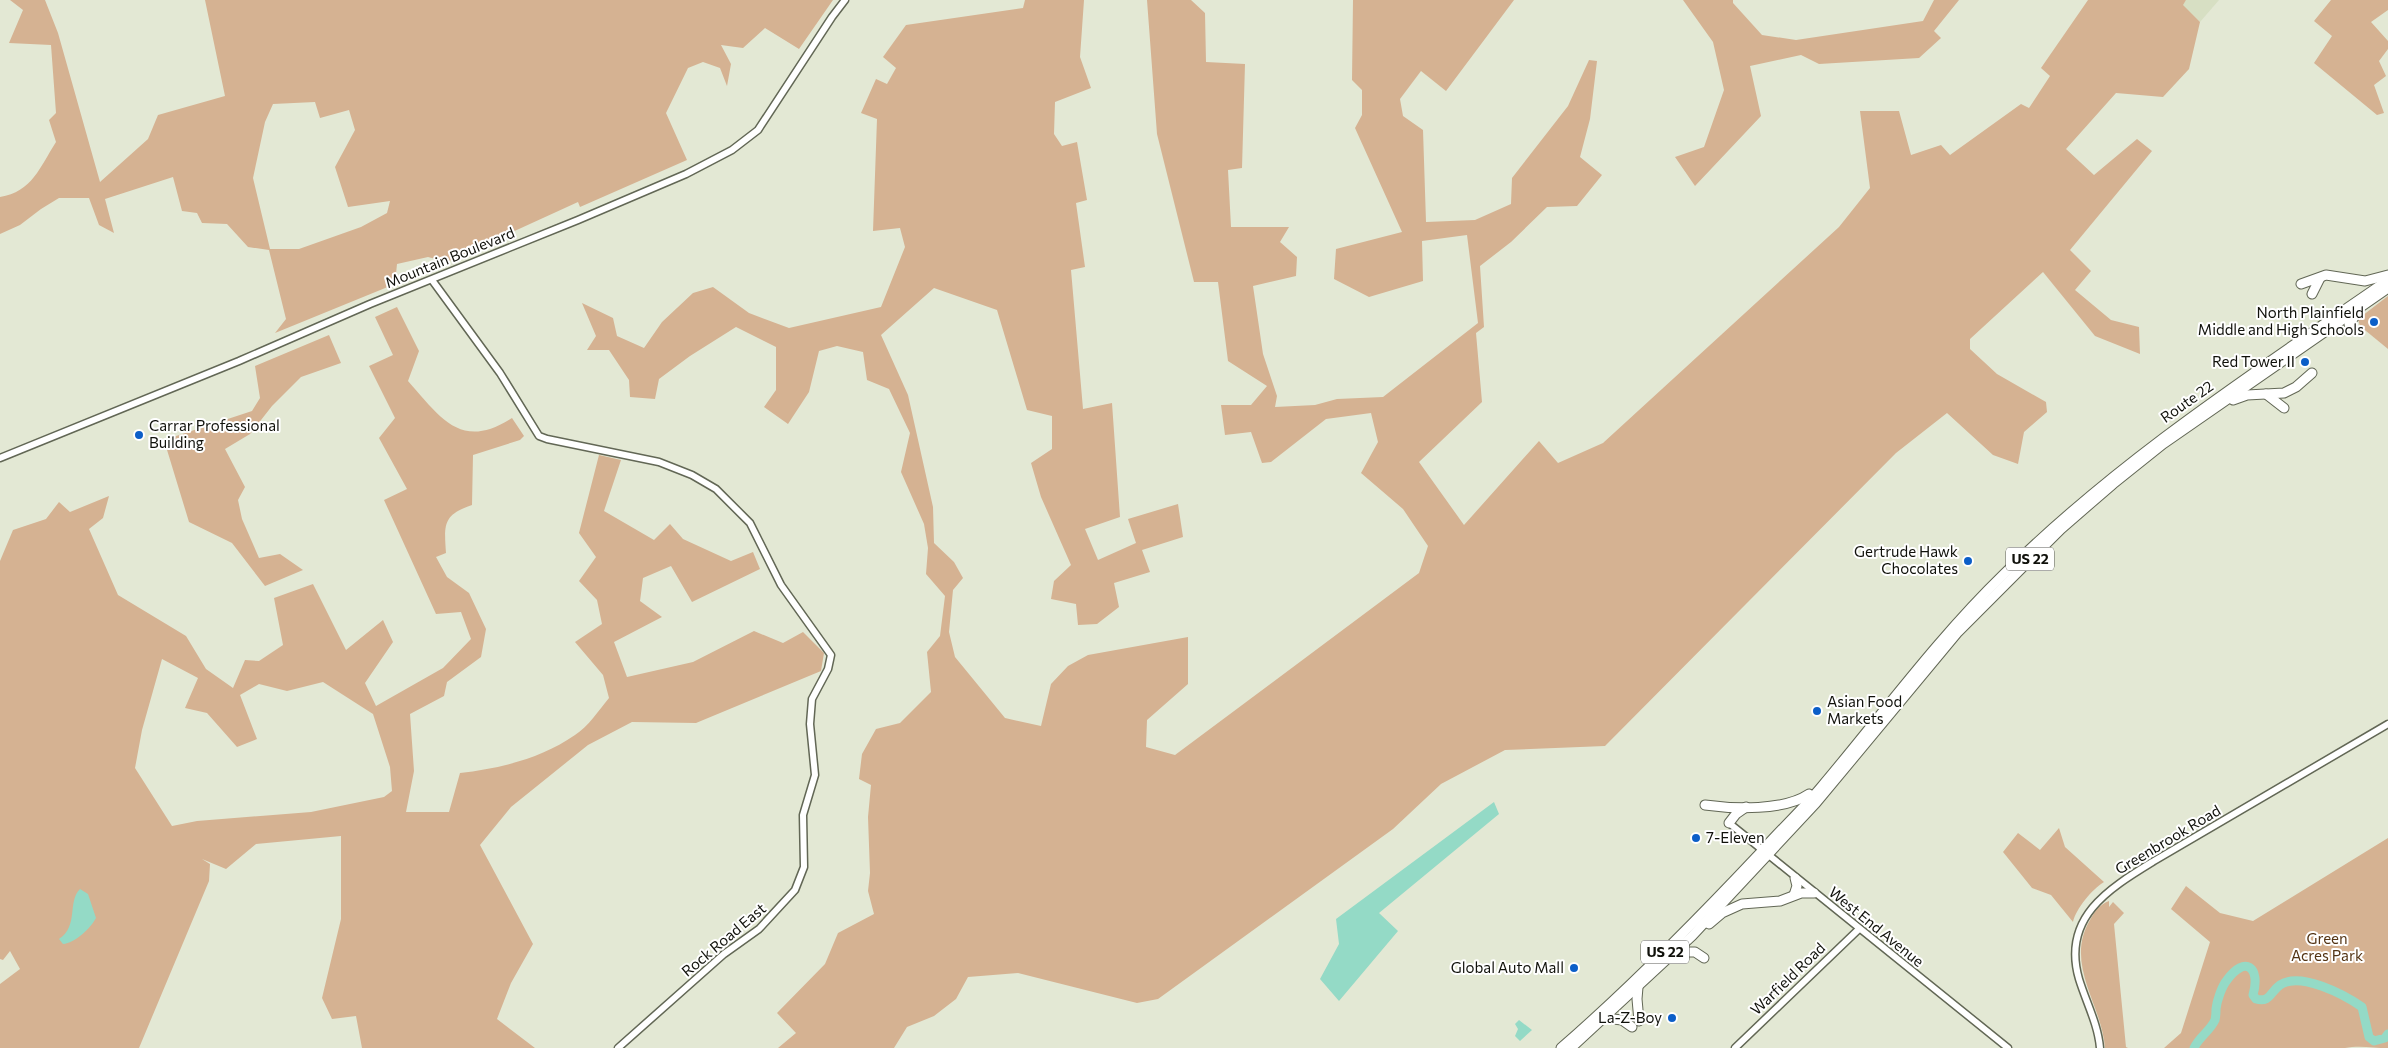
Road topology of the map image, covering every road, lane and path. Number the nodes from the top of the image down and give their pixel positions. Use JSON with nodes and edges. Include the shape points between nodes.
{"nodes":[{"id":1,"x":846,"y":0,"type":"edge"},
{"id":2,"x":2388,"y":275,"type":"edge"},
{"id":3,"x":2320,"y":277,"type":"junction"},
{"id":4,"x":432,"y":280,"type":"junction"},
{"id":5,"x":2388,"y":280,"type":"edge"},
{"id":6,"x":2301,"y":284,"type":"dead end"},
{"id":7,"x":2388,"y":288,"type":"edge"},
{"id":8,"x":2312,"y":294,"type":"dead end"},
{"id":9,"x":2367,"y":302,"type":"junction"},
{"id":10,"x":2349,"y":324,"type":"dead end"},
{"id":11,"x":2312,"y":373,"type":"dead end"},
{"id":12,"x":2266,"y":394,"type":"junction"},
{"id":13,"x":2220,"y":405,"type":"junction"},
{"id":14,"x":2284,"y":408,"type":"dead end"},
{"id":15,"x":0,"y":458,"type":"edge"},
{"id":16,"x":2388,"y":724,"type":"edge"},
{"id":17,"x":1822,"y":786,"type":"junction"},
{"id":18,"x":1705,"y":805,"type":"dead end"},
{"id":19,"x":1746,"y":806,"type":"junction"},
{"id":20,"x":1729,"y":823,"type":"joint"},
{"id":21,"x":1766,"y":852,"type":"junction"},
{"id":22,"x":1795,"y":878,"type":"junction"},
{"id":23,"x":1814,"y":893,"type":"junction"},
{"id":24,"x":1794,"y":895,"type":"junction"},
{"id":25,"x":1858,"y":929,"type":"junction"},
{"id":26,"x":1692,"y":936,"type":"junction"},
{"id":27,"x":1675,"y":952,"type":"junction"},
{"id":28,"x":1704,"y":958,"type":"dead end"},
{"id":29,"x":1638,"y":986,"type":"junction"},
{"id":30,"x":1604,"y":1018,"type":"junction"},
{"id":31,"x":618,"y":1048,"type":"edge"},
{"id":32,"x":1560,"y":1048,"type":"edge"},
{"id":33,"x":1571,"y":1048,"type":"edge"},
{"id":34,"x":1735,"y":1048,"type":"edge"},
{"id":35,"x":2008,"y":1048,"type":"edge"},
{"id":36,"x":2100,"y":1048,"type":"edge"}],
"edges":[{"from":1,"to":4,"type":"street","name":"Mountain Boulevard","via":[[772,111],[758,130],[741,144],[686,174]]},
{"from":2,"to":3,"type":"highway","via":[[2365,281],[2331,275]]},
{"from":3,"to":6,"type":"highway"},
{"from":3,"to":8,"type":"highway"},
{"from":4,"to":15,"type":"street","name":"Mountain Boulevard"},
{"from":4,"to":31,"type":"street","name":"Rock Road East","via":[[500,373],[539,436],[671,465],[706,482],[726,497],[756,531],[781,585],[831,655],[828,669],[812,699],[810,724],[815,775],[803,815],[804,867],[795,890],[759,929],[724,954]]},
{"from":5,"to":17,"type":"highway","name":"Route 22","number":"US 22","via":[[2158,440],[2060,521],[2002,575],[1948,633]]},
{"from":7,"to":9,"type":"highway","number":"US 22"},
{"from":9,"to":10,"type":"highway"},
{"from":9,"to":13,"type":"highway","number":"US 22"},
{"from":11,"to":12,"type":"highway","via":[[2291,390]]},
{"from":12,"to":13,"type":"highway","via":[[2247,395]]},
{"from":12,"to":14,"type":"highway"},
{"from":13,"to":21,"type":"highway","number":"US 22","via":[[2113,484],[2025,563],[1958,632],[1816,804]]},
{"from":16,"to":36,"type":"street","name":"Greenbrook Road","via":[[2154,861],[2117,884],[2096,902],[2080,931],[2076,960]]},
{"from":17,"to":19,"type":"highway","via":[[1789,804]]},
{"from":17,"to":21,"type":"highway","number":"US 22"},
{"from":18,"to":19,"type":"highway"},
{"from":19,"to":20,"type":"highway"},
{"from":20,"to":21,"type":"street","name":"West End Avenue"},
{"from":21,"to":22,"type":"street","name":"West End Avenue"},
{"from":21,"to":26,"type":"highway","number":"US 22"},
{"from":21,"to":32,"type":"highway","number":"US 22","via":[[1669,948]]},
{"from":22,"to":23,"type":"street","name":"West End Avenue"},
{"from":22,"to":24,"type":"highway"},
{"from":23,"to":24,"type":"highway"},
{"from":23,"to":25,"type":"street","name":"West End Avenue"},
{"from":24,"to":26,"type":"highway","via":[[1787,900],[1734,906]]},
{"from":25,"to":34,"type":"street","name":"Warfield Road"},
{"from":25,"to":35,"type":"street","name":"West End Avenue"},
{"from":26,"to":27,"type":"highway","number":"US 22"},
{"from":27,"to":28,"type":"highway","via":[[1695,952]]},
{"from":27,"to":29,"type":"highway","number":"US 22"},
{"from":29,"to":30,"type":"highway","number":"US 22"},
{"from":29,"to":30,"type":"highway","via":[[1636,1024]]},
{"from":30,"to":33,"type":"highway","number":"US 22"}]}
